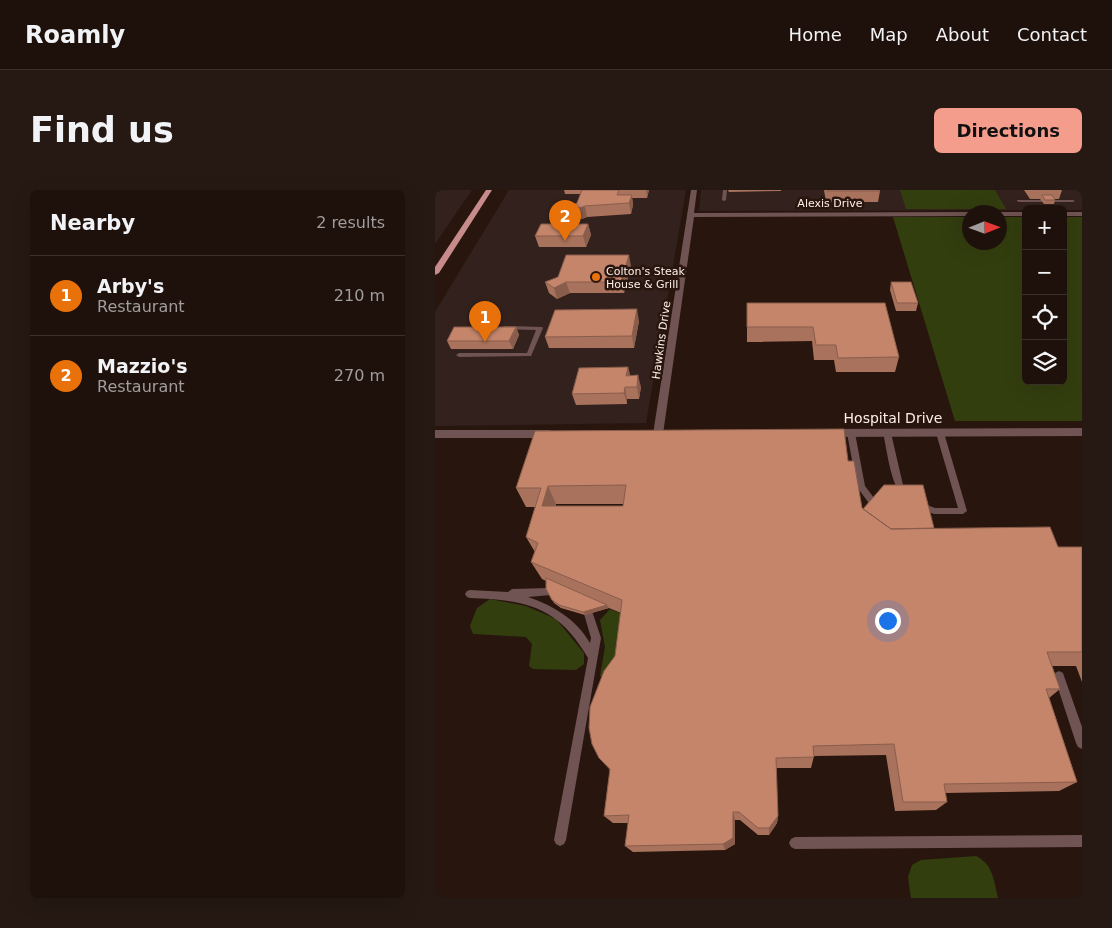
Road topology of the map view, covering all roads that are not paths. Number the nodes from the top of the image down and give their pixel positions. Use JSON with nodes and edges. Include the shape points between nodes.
{"nodes":[{"id":1,"x":489,"y":190,"type":"edge"},
{"id":2,"x":694,"y":190,"type":"edge"},
{"id":3,"x":725,"y":190,"type":"edge"},
{"id":4,"x":725,"y":200,"type":"dead end"},
{"id":5,"x":1019,"y":201,"type":"dead end"},
{"id":6,"x":1042,"y":201,"type":"edge"},
{"id":7,"x":1052,"y":201,"type":"edge"},
{"id":8,"x":1073,"y":201,"type":"dead end"},
{"id":9,"x":690,"y":214,"type":"junction"},
{"id":10,"x":962,"y":214,"type":"edge"},
{"id":11,"x":1007,"y":214,"type":"edge"},
{"id":12,"x":1022,"y":214,"type":"edge"},
{"id":13,"x":1067,"y":214,"type":"edge"},
{"id":14,"x":1082,"y":214,"type":"edge"},
{"id":15,"x":435,"y":273,"type":"edge"},
{"id":16,"x":492,"y":328,"type":"edge"},
{"id":17,"x":459,"y":355,"type":"dead end"},
{"id":18,"x":1082,"y":432,"type":"edge"},
{"id":19,"x":811,"y":433,"type":"edge"},
{"id":20,"x":851,"y":433,"type":"junction"},
{"id":21,"x":887,"y":433,"type":"junction"},
{"id":22,"x":940,"y":433,"type":"junction"},
{"id":23,"x":435,"y":434,"type":"edge"},
{"id":24,"x":562,"y":434,"type":"edge"},
{"id":25,"x":658,"y":434,"type":"edge"},
{"id":26,"x":934,"y":511,"type":"junction"},
{"id":27,"x":887,"y":515,"type":"edge"},
{"id":28,"x":924,"y":520,"type":"edge"},
{"id":29,"x":548,"y":592,"type":"edge"},
{"id":30,"x":470,"y":594,"type":"dead end"},
{"id":31,"x":494,"y":594,"type":"junction"},
{"id":32,"x":589,"y":614,"type":"edge"},
{"id":33,"x":593,"y":657,"type":"junction"},
{"id":34,"x":1059,"y":676,"type":"edge"},
{"id":35,"x":1082,"y":743,"type":"edge"},
{"id":36,"x":559,"y":840,"type":"dead end"},
{"id":37,"x":1082,"y":841,"type":"edge"},
{"id":38,"x":795,"y":843,"type":"dead end"}],
"edges":[{"from":1,"to":15,"type":"main road"},
{"from":2,"to":9,"type":"street","name":"Hawkins Drive"},
{"from":3,"to":4,"type":"lane"},
{"from":5,"to":6,"type":"lane"},
{"from":7,"to":8,"type":"lane"},
{"from":9,"to":10,"type":"street","name":"Alexis Drive"},
{"from":9,"to":25,"type":"street","name":"Hawkins Drive"},
{"from":11,"to":12,"type":"street"},
{"from":13,"to":14,"type":"street"},
{"from":16,"to":17,"type":"lane","via":[[540,328],[529,355]]},
{"from":18,"to":22,"type":"street","name":"Hospital Drive"},
{"from":19,"to":20,"type":"street","name":"Hospital Drive"},
{"from":20,"to":21,"type":"street","name":"Hospital Drive"},
{"from":20,"to":27,"type":"lane","via":[[861,487],[874,506]]},
{"from":21,"to":22,"type":"street","name":"Hospital Drive"},
{"from":21,"to":26,"type":"lane","via":[[899,486],[911,502]]},
{"from":22,"to":26,"type":"lane","via":[[963,511]]},
{"from":23,"to":24,"type":"street"},
{"from":26,"to":28,"type":"lane"},
{"from":29,"to":31,"type":"lane"},
{"from":30,"to":31,"type":"lane"},
{"from":31,"to":33,"type":"lane","via":[[552,609],[572,623]]},
{"from":32,"to":33,"type":"lane","via":[[596,638]]},
{"from":33,"to":36,"type":"lane"},
{"from":34,"to":35,"type":"lane"},
{"from":37,"to":38,"type":"lane"}]}
